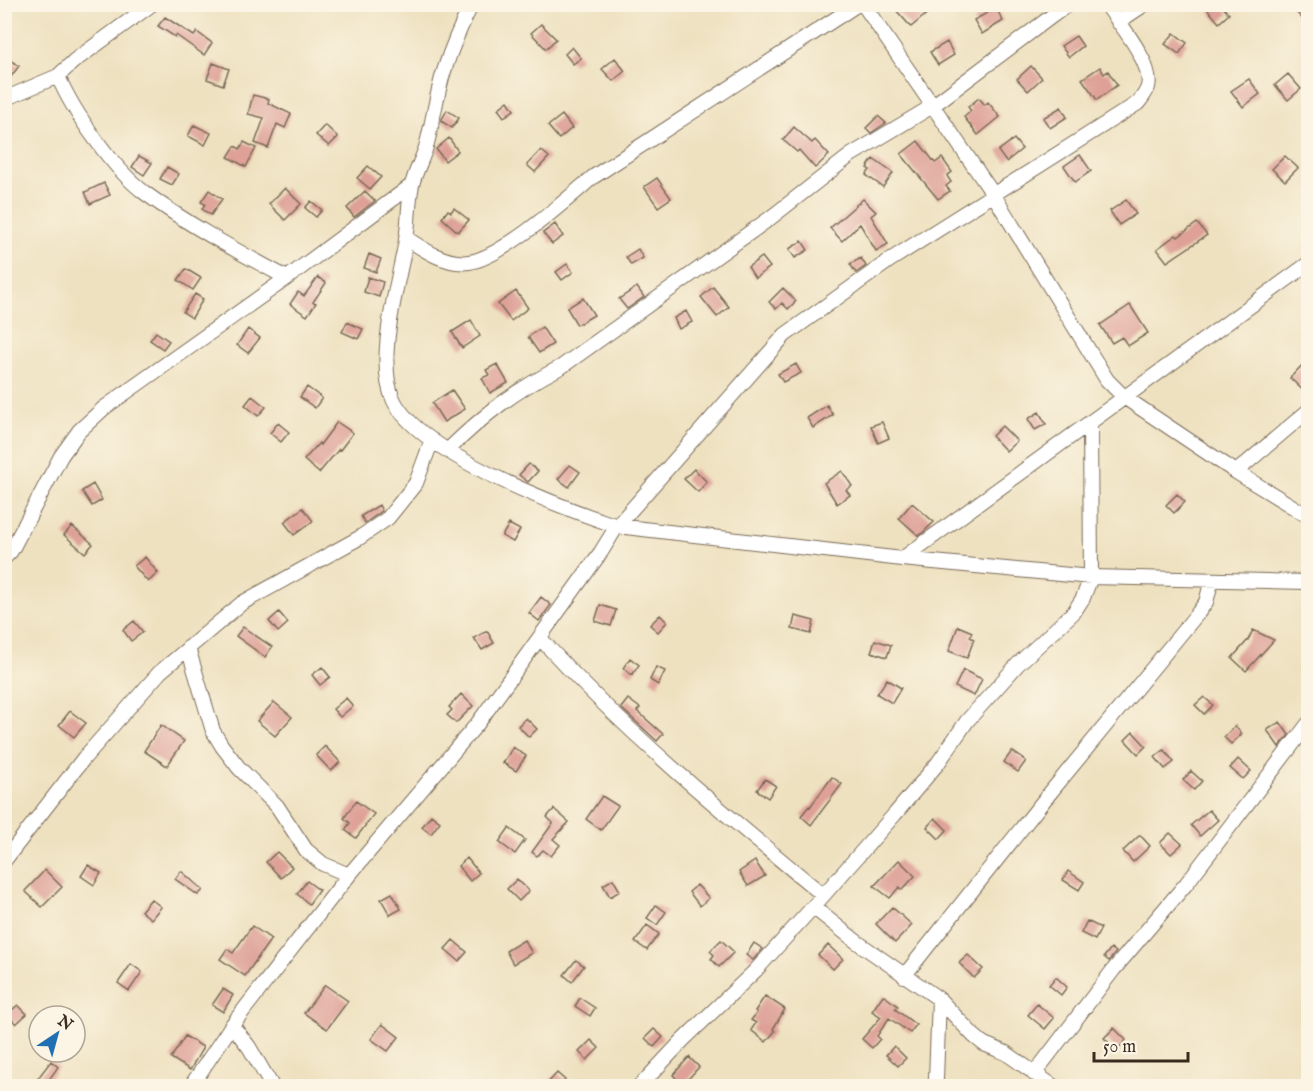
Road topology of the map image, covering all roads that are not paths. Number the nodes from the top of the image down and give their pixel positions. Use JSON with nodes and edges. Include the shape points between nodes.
{"nodes":[{"id":1,"x":152,"y":4,"type":"edge"},
{"id":2,"x":472,"y":4,"type":"edge"},
{"id":3,"x":860,"y":4,"type":"edge"},
{"id":4,"x":1068,"y":4,"type":"edge"},
{"id":5,"x":1106,"y":4,"type":"edge"},
{"id":6,"x":1145,"y":4,"type":"edge"},
{"id":7,"x":1118,"y":22,"type":"junction"},
{"id":8,"x":58,"y":76,"type":"junction"},
{"id":9,"x":4,"y":99,"type":"edge"},
{"id":10,"x":931,"y":107,"type":"junction"},
{"id":11,"x":412,"y":185,"type":"junction"},
{"id":12,"x":993,"y":194,"type":"junction"},
{"id":13,"x":406,"y":238,"type":"junction"},
{"id":14,"x":1308,"y":264,"type":"edge"},
{"id":15,"x":287,"y":278,"type":"junction"},
{"id":16,"x":1124,"y":398,"type":"junction"},
{"id":17,"x":1308,"y":411,"type":"edge"},
{"id":18,"x":1090,"y":422,"type":"junction"},
{"id":19,"x":432,"y":440,"type":"junction"},
{"id":20,"x":448,"y":450,"type":"junction"},
{"id":21,"x":1236,"y":472,"type":"junction"},
{"id":22,"x":1308,"y":516,"type":"edge"},
{"id":23,"x":617,"y":526,"type":"junction"},
{"id":24,"x":4,"y":558,"type":"edge"},
{"id":25,"x":902,"y":559,"type":"junction"},
{"id":26,"x":1091,"y":577,"type":"junction"},
{"id":27,"x":1212,"y":580,"type":"junction"},
{"id":28,"x":1308,"y":582,"type":"edge"},
{"id":29,"x":540,"y":638,"type":"junction"},
{"id":30,"x":188,"y":648,"type":"junction"},
{"id":31,"x":1308,"y":724,"type":"edge"},
{"id":32,"x":4,"y":861,"type":"edge"},
{"id":33,"x":349,"y":875,"type":"junction"},
{"id":34,"x":823,"y":895,"type":"junction"},
{"id":35,"x":813,"y":907,"type":"junction"},
{"id":36,"x":904,"y":976,"type":"junction"},
{"id":37,"x":939,"y":999,"type":"junction"},
{"id":38,"x":232,"y":1025,"type":"junction"},
{"id":39,"x":1034,"y":1074,"type":"junction"},
{"id":40,"x":191,"y":1086,"type":"edge"},
{"id":41,"x":272,"y":1086,"type":"edge"},
{"id":42,"x":640,"y":1086,"type":"edge"},
{"id":43,"x":934,"y":1086,"type":"edge"},
{"id":44,"x":1053,"y":1086,"type":"edge"}],
"edges":[{"from":1,"to":8,"type":"street"},
{"from":2,"to":11,"type":"street","via":[[444,72],[426,147]]},
{"from":3,"to":10,"type":"street"},
{"from":3,"to":13,"type":"street","via":[[593,177],[556,209],[489,256],[452,262]]},
{"from":4,"to":10,"type":"street"},
{"from":5,"to":7,"type":"street"},
{"from":6,"to":7,"type":"street"},
{"from":7,"to":12,"type":"street","via":[[1147,69],[1148,88],[1143,97]]},
{"from":8,"to":9,"type":"street"},
{"from":8,"to":15,"type":"street","via":[[68,100],[117,166],[144,192],[209,235]]},
{"from":10,"to":12,"type":"street"},
{"from":10,"to":20,"type":"street","via":[[851,155],[769,219],[561,367],[488,412]]},
{"from":11,"to":13,"type":"street"},
{"from":11,"to":15,"type":"street"},
{"from":12,"to":16,"type":"street","via":[[1107,380]]},
{"from":12,"to":23,"type":"street","via":[[784,335]]},
{"from":13,"to":19,"type":"street","via":[[388,336],[388,384],[394,401],[408,419]]},
{"from":14,"to":16,"type":"street"},
{"from":15,"to":24,"type":"street","via":[[104,408],[79,431]]},
{"from":16,"to":18,"type":"street"},
{"from":16,"to":21,"type":"street"},
{"from":17,"to":21,"type":"street"},
{"from":18,"to":25,"type":"street"},
{"from":18,"to":26,"type":"street"},
{"from":19,"to":20,"type":"street"},
{"from":19,"to":30,"type":"street","via":[[416,483],[388,518],[242,603]]},
{"from":20,"to":23,"type":"street","via":[[504,481]]},
{"from":21,"to":22,"type":"street"},
{"from":23,"to":25,"type":"street"},
{"from":23,"to":29,"type":"street"},
{"from":25,"to":26,"type":"street"},
{"from":26,"to":27,"type":"street"},
{"from":26,"to":34,"type":"street","via":[[1074,612],[1018,664],[967,721],[938,763]]},
{"from":27,"to":28,"type":"street"},
{"from":27,"to":36,"type":"street","via":[[1206,602],[1198,613]]},
{"from":29,"to":33,"type":"street","via":[[478,723]]},
{"from":29,"to":34,"type":"street","via":[[676,772]]},
{"from":30,"to":32,"type":"street","via":[[121,714]]},
{"from":30,"to":33,"type":"street","via":[[213,731],[222,746],[277,806],[306,850],[323,864]]},
{"from":31,"to":39,"type":"street"},
{"from":33,"to":38,"type":"street"},
{"from":34,"to":35,"type":"street"},
{"from":35,"to":36,"type":"street"},
{"from":35,"to":42,"type":"street"},
{"from":36,"to":37,"type":"street"},
{"from":37,"to":39,"type":"street","via":[[984,1044],[1006,1053]]},
{"from":37,"to":43,"type":"street"},
{"from":38,"to":40,"type":"street"},
{"from":38,"to":41,"type":"street"},
{"from":39,"to":44,"type":"street"}]}
